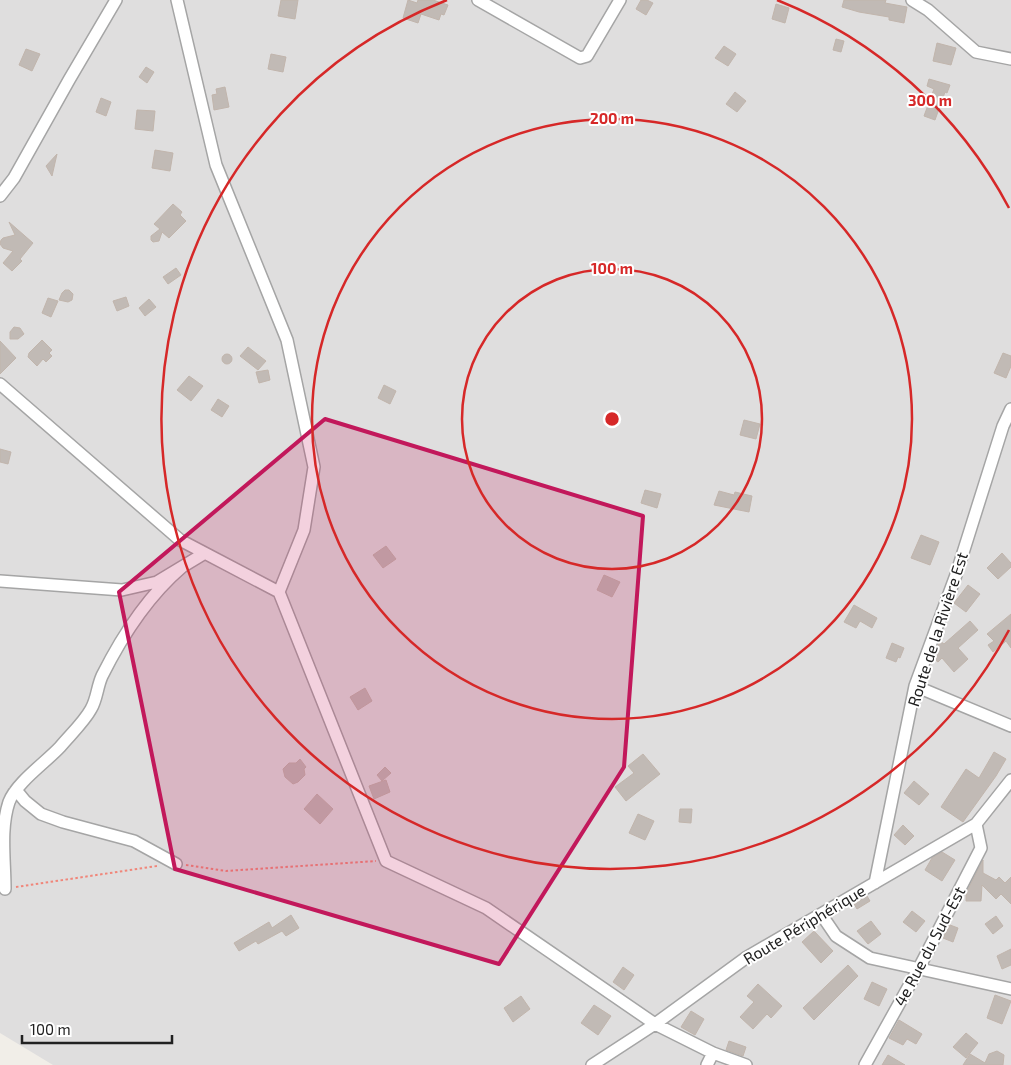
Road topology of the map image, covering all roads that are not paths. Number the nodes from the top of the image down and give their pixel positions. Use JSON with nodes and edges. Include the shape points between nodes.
{"nodes":[{"id":1,"x":116,"y":0,"type":"edge"},
{"id":2,"x":177,"y":0,"type":"edge"},
{"id":3,"x":478,"y":0,"type":"edge"},
{"id":4,"x":620,"y":0,"type":"edge"},
{"id":5,"x":912,"y":0,"type":"edge"},
{"id":6,"x":928,"y":5,"type":"edge"},
{"id":7,"x":1011,"y":60,"type":"edge"},
{"id":8,"x":0,"y":196,"type":"edge"},
{"id":9,"x":0,"y":384,"type":"edge"},
{"id":10,"x":1011,"y":409,"type":"edge"},
{"id":11,"x":205,"y":553,"type":"junction"},
{"id":12,"x":182,"y":567,"type":"junction"},
{"id":13,"x":0,"y":581,"type":"edge"},
{"id":14,"x":279,"y":592,"type":"junction"},
{"id":15,"x":915,"y":686,"type":"junction"},
{"id":16,"x":1011,"y":726,"type":"edge"},
{"id":17,"x":1011,"y":780,"type":"edge"},
{"id":18,"x":16,"y":790,"type":"junction"},
{"id":19,"x":976,"y":824,"type":"junction"},
{"id":20,"x":176,"y":864,"type":"road end"},
{"id":21,"x":875,"y":883,"type":"junction"},
{"id":22,"x":5,"y":888,"type":"road end"},
{"id":23,"x":821,"y":914,"type":"junction"},
{"id":24,"x":918,"y":968,"type":"junction"},
{"id":25,"x":1011,"y":989,"type":"edge"},
{"id":26,"x":655,"y":1024,"type":"junction"},
{"id":27,"x":713,"y":1053,"type":"junction"},
{"id":28,"x":592,"y":1065,"type":"edge"},
{"id":29,"x":706,"y":1065,"type":"edge"},
{"id":30,"x":746,"y":1065,"type":"edge"},
{"id":31,"x":865,"y":1065,"type":"edge"}],
"edges":[{"from":1,"to":8,"type":"street","via":[[14,178]]},
{"from":2,"to":14,"type":"street","via":[[216,164],[287,340],[314,467],[304,530]]},
{"from":3,"to":4,"type":"street","via":[[580,58],[587,56]]},
{"from":5,"to":6,"type":"street"},
{"from":6,"to":7,"type":"street","via":[[976,52]]},
{"from":9,"to":11,"type":"street","via":[[180,540]]},
{"from":10,"to":15,"type":"street","name":"Route de la Rivière Est"},
{"from":11,"to":12,"type":"street"},
{"from":11,"to":14,"type":"street"},
{"from":12,"to":13,"type":"street","via":[[156,582],[122,590]]},
{"from":12,"to":18,"type":"street","via":[[149,601],[126,635],[101,678],[91,709],[60,747]]},
{"from":14,"to":26,"type":"street","via":[[386,861],[486,908]]},
{"from":15,"to":16,"type":"street"},
{"from":15,"to":21,"type":"street","name":"Route de la Rivière Est"},
{"from":17,"to":19,"type":"street","name":"Route Périphérique"},
{"from":18,"to":20,"type":"street","via":[[41,814],[134,841]]},
{"from":18,"to":22,"type":"street","via":[[9,801],[3,825]]},
{"from":19,"to":21,"type":"street","name":"Route Périphérique"},
{"from":19,"to":24,"type":"street","name":"4e Rue du Sud-Est","via":[[981,848]]},
{"from":21,"to":23,"type":"street","name":"Route Périphérique"},
{"from":23,"to":24,"type":"street","via":[[836,936],[870,958]]},
{"from":23,"to":26,"type":"street","name":"Route Périphérique","via":[[747,957]]},
{"from":24,"to":25,"type":"street"},
{"from":24,"to":31,"type":"street","name":"4e Rue du Sud-Est"},
{"from":26,"to":27,"type":"street"},
{"from":26,"to":28,"type":"street","name":"Route Périphérique"},
{"from":27,"to":29,"type":"street"},
{"from":27,"to":30,"type":"street"}]}
